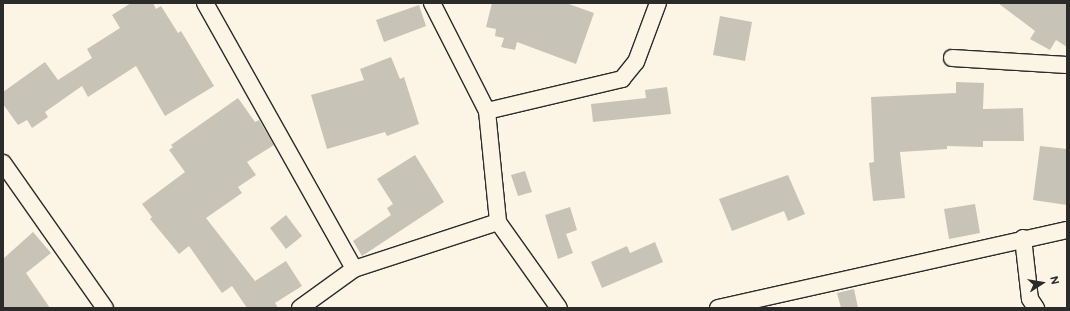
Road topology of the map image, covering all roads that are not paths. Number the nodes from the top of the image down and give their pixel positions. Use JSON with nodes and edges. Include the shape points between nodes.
{"nodes":[{"id":1,"x":205,"y":3,"type":"edge"},
{"id":2,"x":432,"y":3,"type":"edge"},
{"id":3,"x":658,"y":3,"type":"edge"},
{"id":4,"x":952,"y":58,"type":"dead end"},
{"id":5,"x":1067,"y":65,"type":"edge"},
{"id":6,"x":487,"y":111,"type":"junction"},
{"id":7,"x":3,"y":163,"type":"edge"},
{"id":8,"x":498,"y":222,"type":"junction"},
{"id":9,"x":1067,"y":230,"type":"edge"},
{"id":10,"x":1023,"y":238,"type":"junction"},
{"id":11,"x":354,"y":269,"type":"junction"},
{"id":12,"x":105,"y":308,"type":"edge"},
{"id":13,"x":300,"y":308,"type":"edge"},
{"id":14,"x":559,"y":308,"type":"edge"},
{"id":15,"x":718,"y":308,"type":"edge"},
{"id":16,"x":1036,"y":308,"type":"edge"}],
"edges":[{"from":1,"to":11,"type":"street"},
{"from":2,"to":6,"type":"street"},
{"from":3,"to":6,"type":"street","via":[[636,62],[622,79]]},
{"from":4,"to":5,"type":"street"},
{"from":6,"to":8,"type":"street"},
{"from":7,"to":12,"type":"street"},
{"from":8,"to":11,"type":"street"},
{"from":8,"to":14,"type":"street"},
{"from":9,"to":10,"type":"street"},
{"from":10,"to":15,"type":"street"},
{"from":10,"to":16,"type":"street","via":[[1030,298]]},
{"from":11,"to":13,"type":"street"}]}
